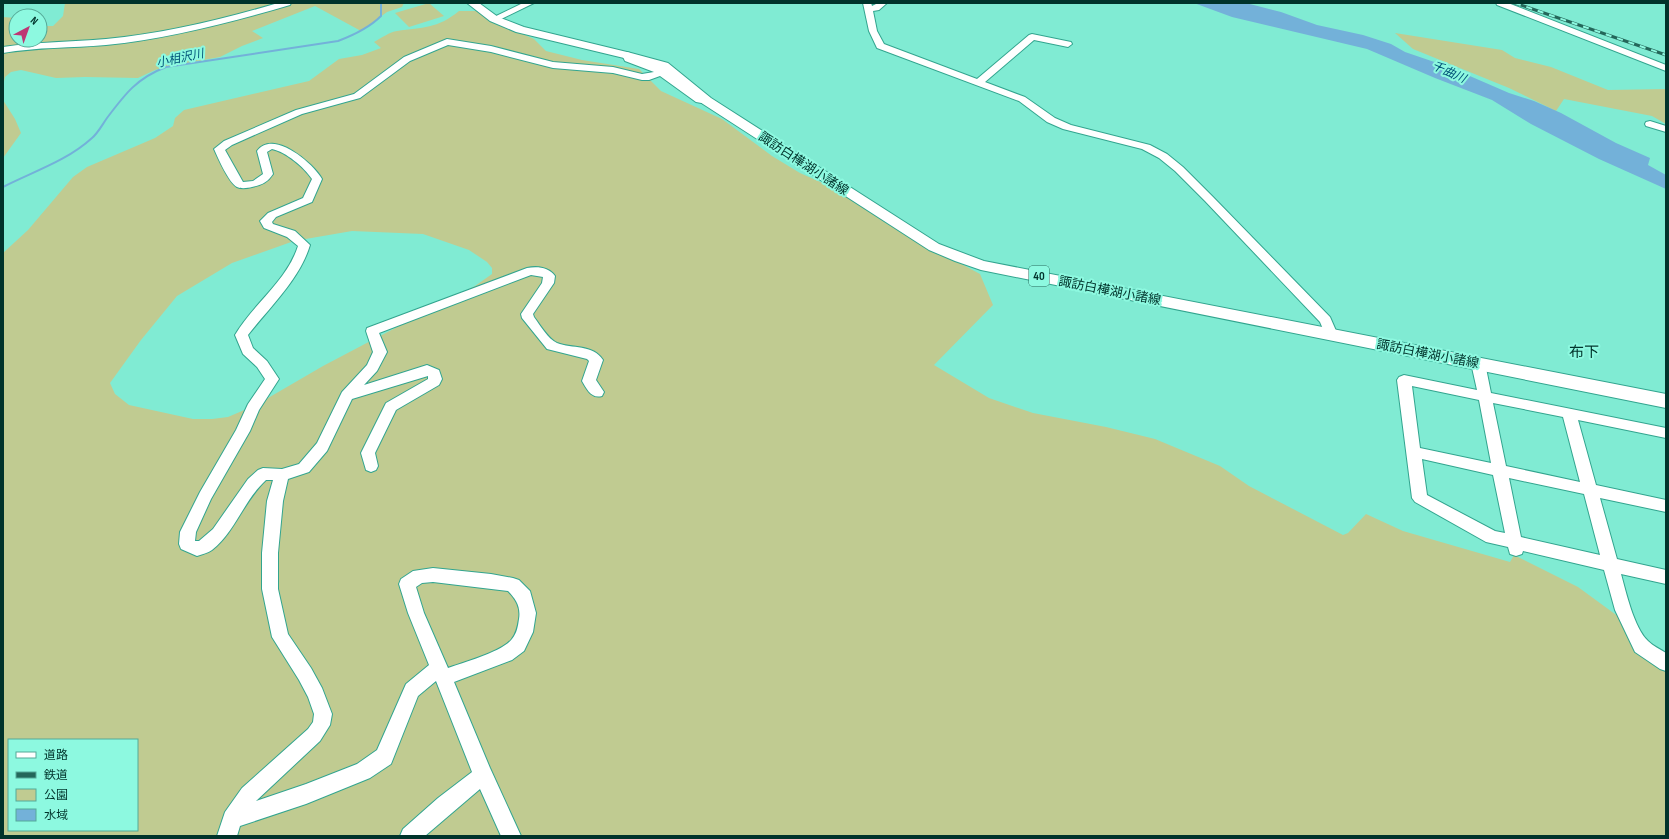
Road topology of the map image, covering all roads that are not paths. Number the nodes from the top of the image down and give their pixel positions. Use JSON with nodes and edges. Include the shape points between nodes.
{"nodes":[{"id":1,"x":287,"y":3,"type":"edge"},
{"id":2,"x":472,"y":3,"type":"edge"},
{"id":3,"x":530,"y":3,"type":"edge"},
{"id":4,"x":883,"y":3,"type":"edge"},
{"id":5,"x":1500,"y":3,"type":"edge"},
{"id":6,"x":868,"y":6,"type":"edge"},
{"id":7,"x":494,"y":18,"type":"junction"},
{"id":8,"x":1068,"y":44,"type":"dead end"},
{"id":9,"x":3,"y":50,"type":"edge"},
{"id":10,"x":627,"y":55,"type":"junction"},
{"id":11,"x":1666,"y":68,"type":"edge"},
{"id":12,"x":660,"y":73,"type":"junction"},
{"id":13,"x":978,"y":83,"type":"junction"},
{"id":14,"x":707,"y":101,"type":"junction"},
{"id":15,"x":1650,"y":124,"type":"dead end"},
{"id":16,"x":1666,"y":129,"type":"edge"},
{"id":17,"x":1331,"y":333,"type":"junction"},
{"id":18,"x":1478,"y":363,"type":"junction"},
{"id":19,"x":597,"y":392,"type":"dead end"},
{"id":20,"x":347,"y":396,"type":"junction"},
{"id":21,"x":1486,"y":396,"type":"junction"},
{"id":22,"x":1666,"y":401,"type":"edge"},
{"id":23,"x":1569,"y":414,"type":"junction"},
{"id":24,"x":1666,"y":433,"type":"edge"},
{"id":25,"x":1414,"y":452,"type":"junction"},
{"id":26,"x":371,"y":466,"type":"dead end"},
{"id":27,"x":1499,"y":469,"type":"junction"},
{"id":28,"x":282,"y":475,"type":"junction"},
{"id":29,"x":1590,"y":490,"type":"junction"},
{"id":30,"x":1666,"y":506,"type":"edge"},
{"id":31,"x":1516,"y":546,"type":"junction"},
{"id":32,"x":1612,"y":564,"type":"junction"},
{"id":33,"x":1666,"y":577,"type":"edge"},
{"id":34,"x":1666,"y":663,"type":"edge"},
{"id":35,"x":441,"y":673,"type":"junction"},
{"id":36,"x":483,"y":775,"type":"junction"},
{"id":37,"x":229,"y":828,"type":"edge"},
{"id":38,"x":410,"y":836,"type":"edge"},
{"id":39,"x":511,"y":836,"type":"edge"}],
"edges":[{"from":1,"to":9,"type":"street","via":[[240,17],[140,38]]},
{"from":2,"to":7,"type":"main road","name":"諏訪白樺湖小諸線","number":"40"},
{"from":3,"to":7,"type":"street"},
{"from":4,"to":6,"type":"street","via":[[876,8]]},
{"from":5,"to":11,"type":"street"},
{"from":6,"to":13,"type":"street","via":[[873,31],[880,46]]},
{"from":7,"to":10,"type":"main road","name":"諏訪白樺湖小諸線","number":"40","via":[[520,30]]},
{"from":8,"to":13,"type":"street","via":[[1032,37]]},
{"from":10,"to":12,"type":"street","via":[[631,61],[654,68]]},
{"from":10,"to":14,"type":"main road","name":"諏訪白樺湖小諸線","number":"40","via":[[664,66]]},
{"from":12,"to":14,"type":"street","via":[[699,100]]},
{"from":12,"to":28,"type":"street","via":[[642,77],[613,70],[553,65],[491,49],[447,42],[407,59],[357,96],[300,112],[228,142],[219,149],[241,185],[256,184],[263,180],[268,174],[262,151],[274,146],[303,164],[317,179],[308,200],[272,215],[266,221],[268,226],[291,234],[304,246],[303,254],[241,335],[248,351],[262,364],[272,379],[253,408],[243,431],[205,496],[188,532],[187,544],[197,549],[206,546],[218,534],[253,483],[263,474]]},
{"from":13,"to":17,"type":"street","via":[[1022,99],[1051,120],[1067,127],[1146,147],[1163,156],[1179,169],[1326,320]]},
{"from":14,"to":17,"type":"main road","name":"諏訪白樺湖小諸線","number":"40","via":[[934,247],[960,258],[981,265]]},
{"from":15,"to":16,"type":"street"},
{"from":17,"to":18,"type":"main road","name":"諏訪白樺湖小諸線","number":"40"},
{"from":18,"to":21,"type":"street"},
{"from":18,"to":22,"type":"main road","name":"諏訪白樺湖小諸線","number":"40"},
{"from":19,"to":20,"type":"street","via":[[589,381],[596,360],[591,355],[552,346],[528,318],[527,314],[548,283],[549,276],[544,272],[531,272],[372,331],[380,352],[372,368]]},
{"from":20,"to":26,"type":"street","via":[[427,370],[434,373],[434,382],[391,407],[368,453]]},
{"from":20,"to":28,"type":"street","via":[[322,447],[304,468]]},
{"from":21,"to":23,"type":"street"},
{"from":21,"to":25,"type":"street","via":[[1404,380]]},
{"from":21,"to":27,"type":"street"},
{"from":23,"to":24,"type":"street"},
{"from":23,"to":29,"type":"street"},
{"from":25,"to":27,"type":"street"},
{"from":25,"to":31,"type":"street","via":[[1420,498],[1492,537]]},
{"from":27,"to":29,"type":"street"},
{"from":27,"to":31,"type":"street"},
{"from":28,"to":37,"type":"street","via":[[275,501],[270,552],[270,589],[280,637],[305,674],[323,714],[321,725],[314,735],[259,784],[249,795]]},
{"from":29,"to":30,"type":"street"},
{"from":29,"to":32,"type":"street"},
{"from":31,"to":32,"type":"street"},
{"from":32,"to":33,"type":"street"},
{"from":32,"to":34,"type":"street","via":[[1623,610],[1635,636],[1641,646]]},
{"from":35,"to":35,"type":"street","via":[[506,654],[518,645],[525,632],[528,613],[524,596],[513,585],[433,575],[419,576],[407,584]]},
{"from":35,"to":36,"type":"street"},
{"from":35,"to":37,"type":"street","via":[[412,690],[384,757],[363,771]]},
{"from":36,"to":38,"type":"street"},
{"from":36,"to":39,"type":"street"}]}
